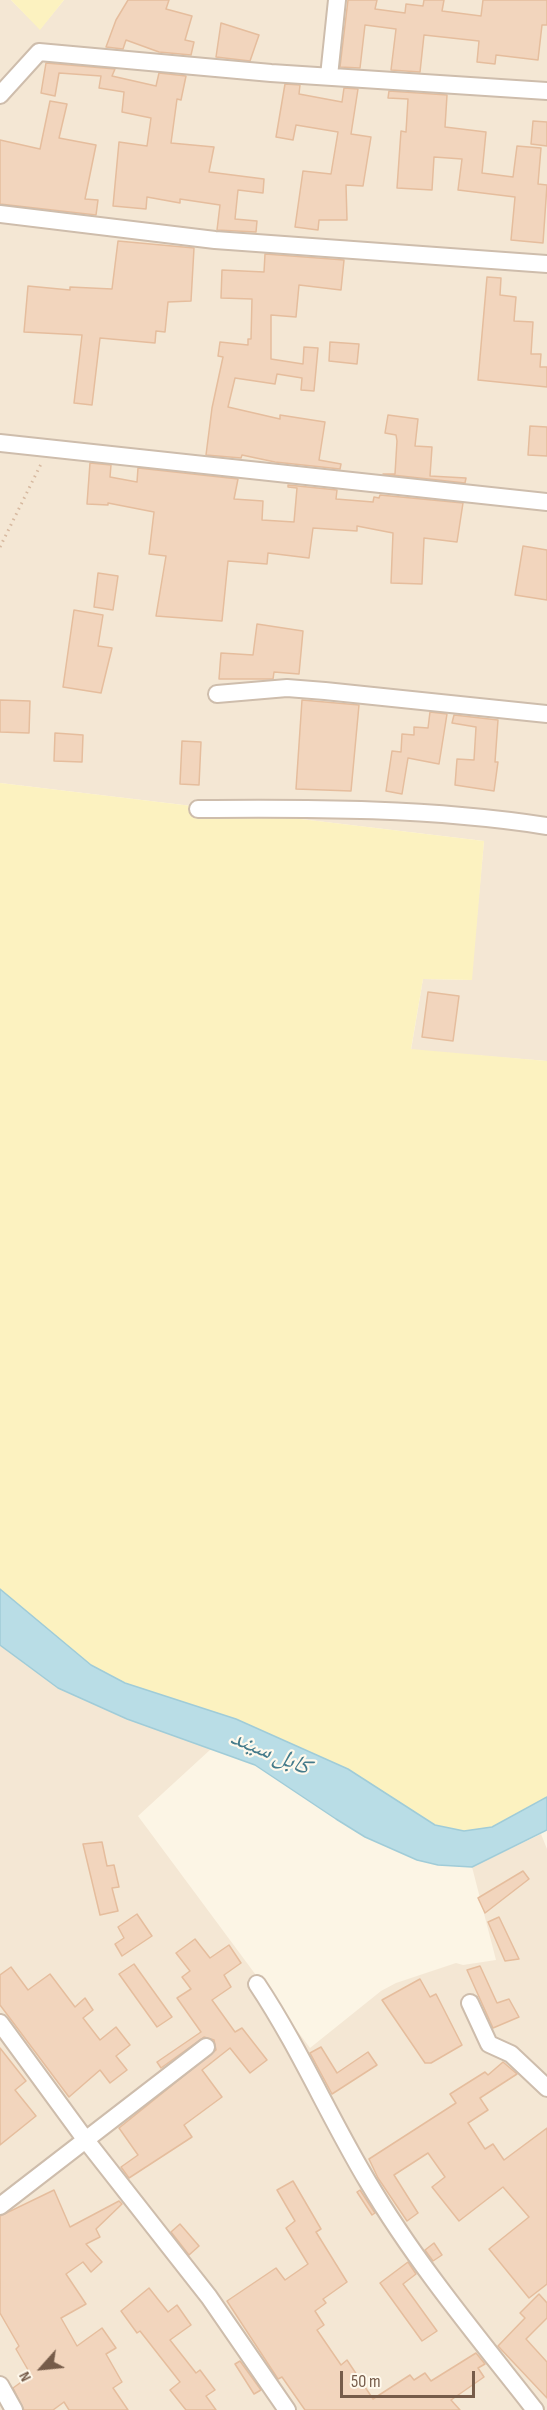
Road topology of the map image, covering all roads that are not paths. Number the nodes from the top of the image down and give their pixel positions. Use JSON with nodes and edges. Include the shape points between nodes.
{"nodes":[{"id":1,"x":337,"y":0,"type":"edge"},
{"id":2,"x":329,"y":76,"type":"junction"},
{"id":3,"x":547,"y":91,"type":"edge"},
{"id":4,"x":0,"y":95,"type":"edge"},
{"id":5,"x":0,"y":214,"type":"edge"},
{"id":6,"x":547,"y":264,"type":"edge"},
{"id":7,"x":0,"y":443,"type":"edge"},
{"id":8,"x":547,"y":502,"type":"edge"},
{"id":9,"x":217,"y":694,"type":"dead end"},
{"id":10,"x":547,"y":714,"type":"edge"},
{"id":11,"x":198,"y":809,"type":"dead end"},
{"id":12,"x":547,"y":826,"type":"edge"},
{"id":13,"x":257,"y":1984,"type":"dead end"},
{"id":14,"x":470,"y":2003,"type":"dead end"},
{"id":15,"x":0,"y":2023,"type":"edge"},
{"id":16,"x":206,"y":2047,"type":"dead end"},
{"id":17,"x":547,"y":2088,"type":"edge"},
{"id":18,"x":85,"y":2139,"type":"junction"},
{"id":19,"x":0,"y":2206,"type":"edge"},
{"id":20,"x":0,"y":2385,"type":"edge"},
{"id":21,"x":14,"y":2410,"type":"edge"},
{"id":22,"x":287,"y":2410,"type":"edge"},
{"id":23,"x":535,"y":2410,"type":"edge"}],
"edges":[{"from":1,"to":2,"type":"street"},
{"from":2,"to":3,"type":"street"},
{"from":2,"to":4,"type":"street","via":[[39,52]]},
{"from":5,"to":6,"type":"street","via":[[214,240]]},
{"from":7,"to":8,"type":"street"},
{"from":9,"to":10,"type":"street","via":[[306,689]]},
{"from":11,"to":12,"type":"street","via":[[334,808],[492,818]]},
{"from":13,"to":23,"type":"street","via":[[288,2031],[299,2059],[369,2184],[418,2258]]},
{"from":14,"to":17,"type":"street","via":[[489,2044],[511,2054]]},
{"from":15,"to":18,"type":"street"},
{"from":16,"to":18,"type":"street"},
{"from":18,"to":19,"type":"street"},
{"from":18,"to":22,"type":"street","via":[[209,2297]]},
{"from":20,"to":21,"type":"street"}]}
